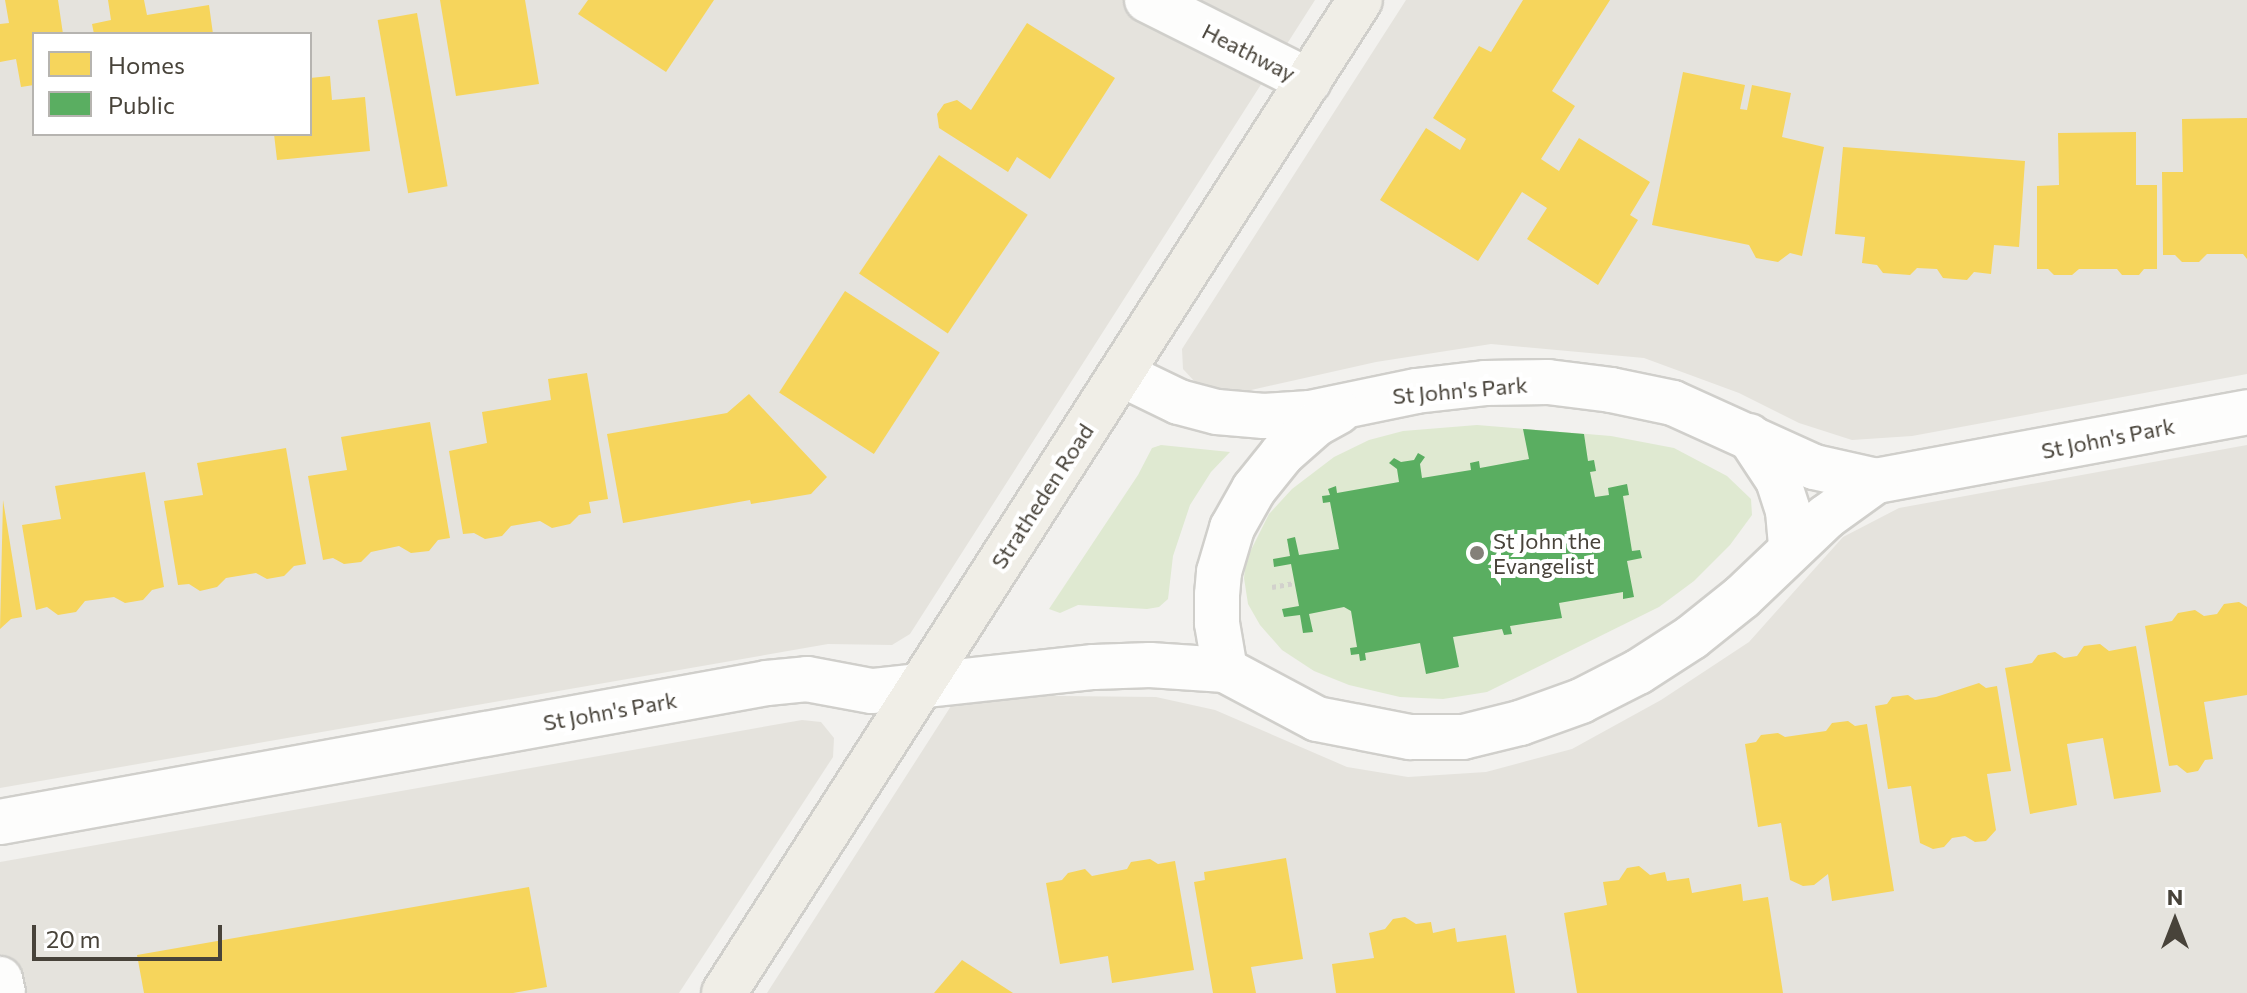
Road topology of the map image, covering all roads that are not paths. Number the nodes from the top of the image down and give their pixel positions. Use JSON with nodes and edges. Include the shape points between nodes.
{"nodes":[{"id":1,"x":1147,"y":0,"type":"edge"},
{"id":2,"x":1360,"y":0,"type":"edge"},
{"id":3,"x":1309,"y":81,"type":"junction"},
{"id":4,"x":1121,"y":374,"type":"junction"},
{"id":5,"x":1355,"y":401,"type":"junction"},
{"id":6,"x":2247,"y":412,"type":"edge"},
{"id":7,"x":1749,"y":436,"type":"junction"},
{"id":8,"x":1876,"y":481,"type":"junction"},
{"id":9,"x":1791,"y":549,"type":"junction"},
{"id":10,"x":1225,"y":670,"type":"junction"},
{"id":11,"x":921,"y":685,"type":"junction"},
{"id":12,"x":0,"y":822,"type":"edge"},
{"id":13,"x":0,"y":979,"type":"edge"},
{"id":14,"x":3,"y":993,"type":"edge"},
{"id":15,"x":724,"y":993,"type":"edge"}],
"edges":[{"from":1,"to":3,"type":"street","name":"Heathway"},
{"from":2,"to":3,"type":"main road","name":"Stratheden Road"},
{"from":3,"to":4,"type":"main road","name":"Stratheden Road"},
{"from":4,"to":5,"type":"street","name":"St John's Park","via":[[1179,402],[1217,412],[1295,414]]},
{"from":4,"to":11,"type":"main road","name":"Stratheden Road"},
{"from":5,"to":7,"type":"street","name":"St John's Park","via":[[1485,383],[1548,382],[1673,403]]},
{"from":5,"to":10,"type":"street","name":"St John's Park","via":[[1316,424],[1282,454],[1232,528],[1217,595]]},
{"from":6,"to":8,"type":"street","name":"St John's Park"},
{"from":7,"to":8,"type":"street","name":"St John's Park","via":[[1814,467]]},
{"from":7,"to":9,"type":"street","via":[[1778,480],[1788,511]]},
{"from":8,"to":9,"type":"street","name":"St John's Park"},
{"from":9,"to":10,"type":"street","name":"St John's Park","via":[[1742,597],[1638,672],[1568,706],[1463,737],[1410,737],[1317,719]]},
{"from":10,"to":11,"type":"street","name":"St John's Park","via":[[1094,667]]},
{"from":11,"to":12,"type":"street","name":"St John's Park","via":[[872,691],[807,679],[767,683]]},
{"from":11,"to":15,"type":"main road","name":"Stratheden Road"},
{"from":13,"to":14,"type":"street"}]}
